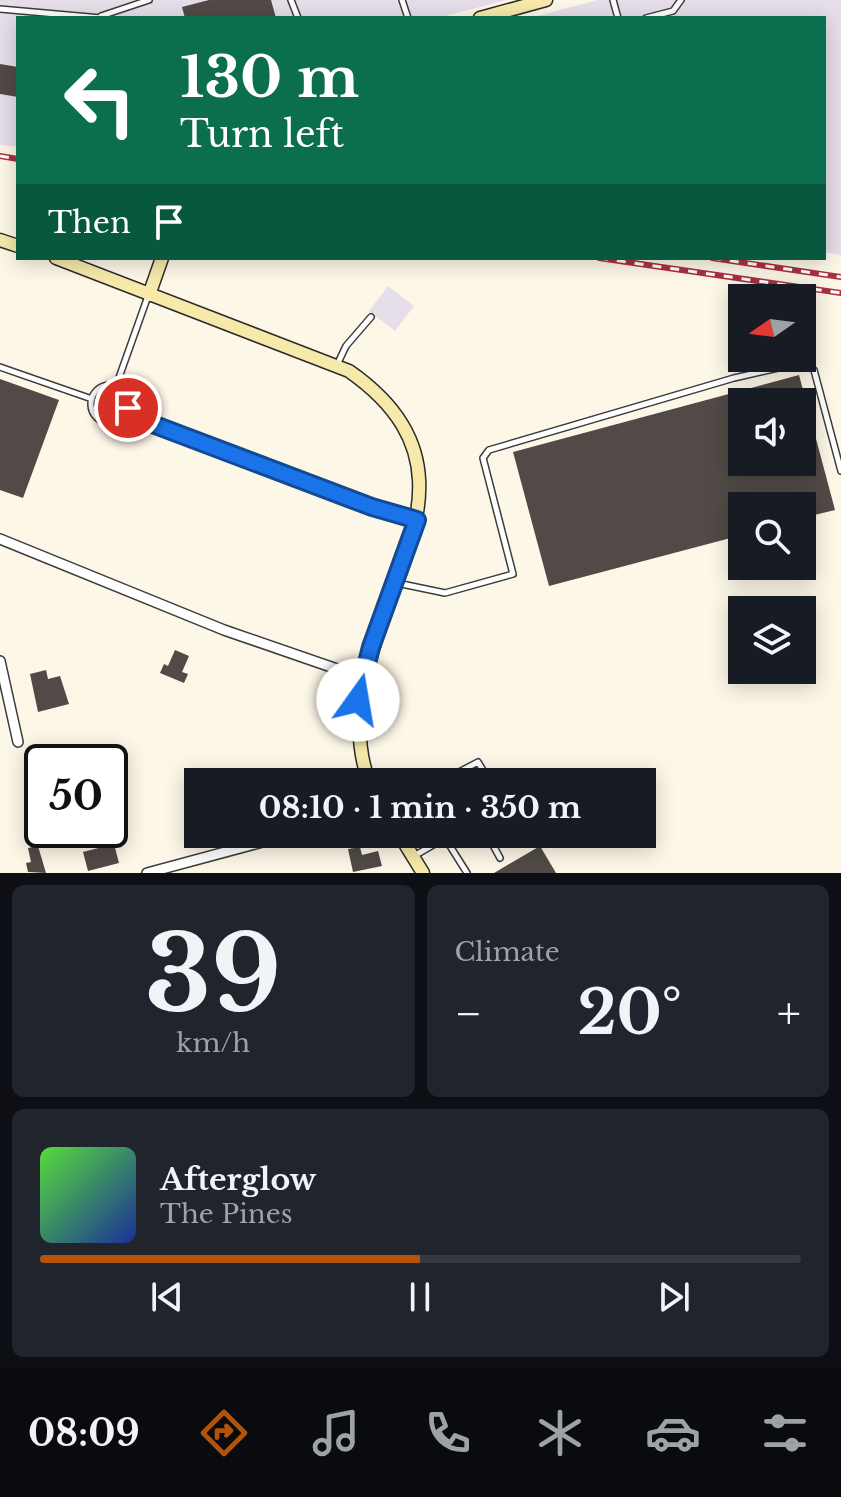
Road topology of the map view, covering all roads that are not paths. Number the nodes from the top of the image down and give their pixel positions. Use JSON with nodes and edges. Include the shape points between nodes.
{"nodes":[{"id":1,"x":149,"y":0,"type":"edge"},
{"id":2,"x":546,"y":0,"type":"edge"},
{"id":3,"x":681,"y":0,"type":"edge"},
{"id":4,"x":0,"y":9,"type":"edge"},
{"id":5,"x":88,"y":16,"type":"edge"},
{"id":6,"x":104,"y":16,"type":"edge"},
{"id":7,"x":498,"y":16,"type":"edge"},
{"id":8,"x":654,"y":16,"type":"edge"},
{"id":9,"x":61,"y":260,"type":"edge"},
{"id":10,"x":161,"y":260,"type":"edge"},
{"id":11,"x":149,"y":295,"type":"junction"},
{"id":12,"x":371,"y":317,"type":"dead end"},
{"id":13,"x":336,"y":366,"type":"junction"},
{"id":14,"x":0,"y":367,"type":"edge"},
{"id":15,"x":116,"y":386,"type":"junction"},
{"id":16,"x":92,"y":399,"type":"junction"},
{"id":17,"x":126,"y":414,"type":"junction"},
{"id":18,"x":841,"y":471,"type":"edge"},
{"id":19,"x":417,"y":520,"type":"junction"},
{"id":20,"x":0,"y":539,"type":"edge"},
{"id":21,"x":396,"y":583,"type":"junction"},
{"id":22,"x":0,"y":661,"type":"edge"},
{"id":23,"x":363,"y":678,"type":"junction"},
{"id":24,"x":18,"y":742,"type":"dead end"},
{"id":25,"x":366,"y":768,"type":"edge"},
{"id":26,"x":240,"y":848,"type":"edge"},
{"id":27,"x":408,"y":848,"type":"edge"},
{"id":28,"x":427,"y":848,"type":"edge"},
{"id":29,"x":451,"y":848,"type":"edge"},
{"id":30,"x":495,"y":848,"type":"edge"},
{"id":31,"x":413,"y":856,"type":"junction"},
{"id":32,"x":500,"y":858,"type":"dead end"},
{"id":33,"x":147,"y":873,"type":"edge"},
{"id":34,"x":423,"y":873,"type":"edge"},
{"id":35,"x":467,"y":873,"type":"edge"}],
"edges":[{"from":1,"to":6,"type":"lane"},
{"from":2,"to":7,"type":"main road"},
{"from":3,"to":8,"type":"lane","via":[[673,11]]},
{"from":4,"to":5,"type":"lane"},
{"from":9,"to":11,"type":"main road"},
{"from":10,"to":11,"type":"main road"},
{"from":11,"to":13,"type":"main road"},
{"from":11,"to":15,"type":"lane"},
{"from":12,"to":13,"type":"lane"},
{"from":13,"to":19,"type":"main road","via":[[368,385],[406,435],[421,487]]},
{"from":14,"to":16,"type":"lane"},
{"from":15,"to":16,"type":"lane","via":[[101,387]]},
{"from":15,"to":17,"type":"lane","via":[[127,397]]},
{"from":16,"to":17,"type":"lane","via":[[94,415],[102,421],[118,421]]},
{"from":17,"to":19,"type":"lane"},
{"from":18,"to":21,"type":"lane","via":[[808,364],[734,378],[489,450],[483,458],[513,574],[445,593]]},
{"from":19,"to":21,"type":"main road"},
{"from":20,"to":23,"type":"street","via":[[224,630]]},
{"from":21,"to":23,"type":"main road"},
{"from":22,"to":24,"type":"street"},
{"from":23,"to":25,"type":"main road","via":[[357,733]]},
{"from":26,"to":33,"type":"street"},
{"from":27,"to":31,"type":"main road"},
{"from":28,"to":31,"type":"lane"},
{"from":29,"to":35,"type":"lane"},
{"from":30,"to":32,"type":"lane"},
{"from":31,"to":34,"type":"main road"}]}
